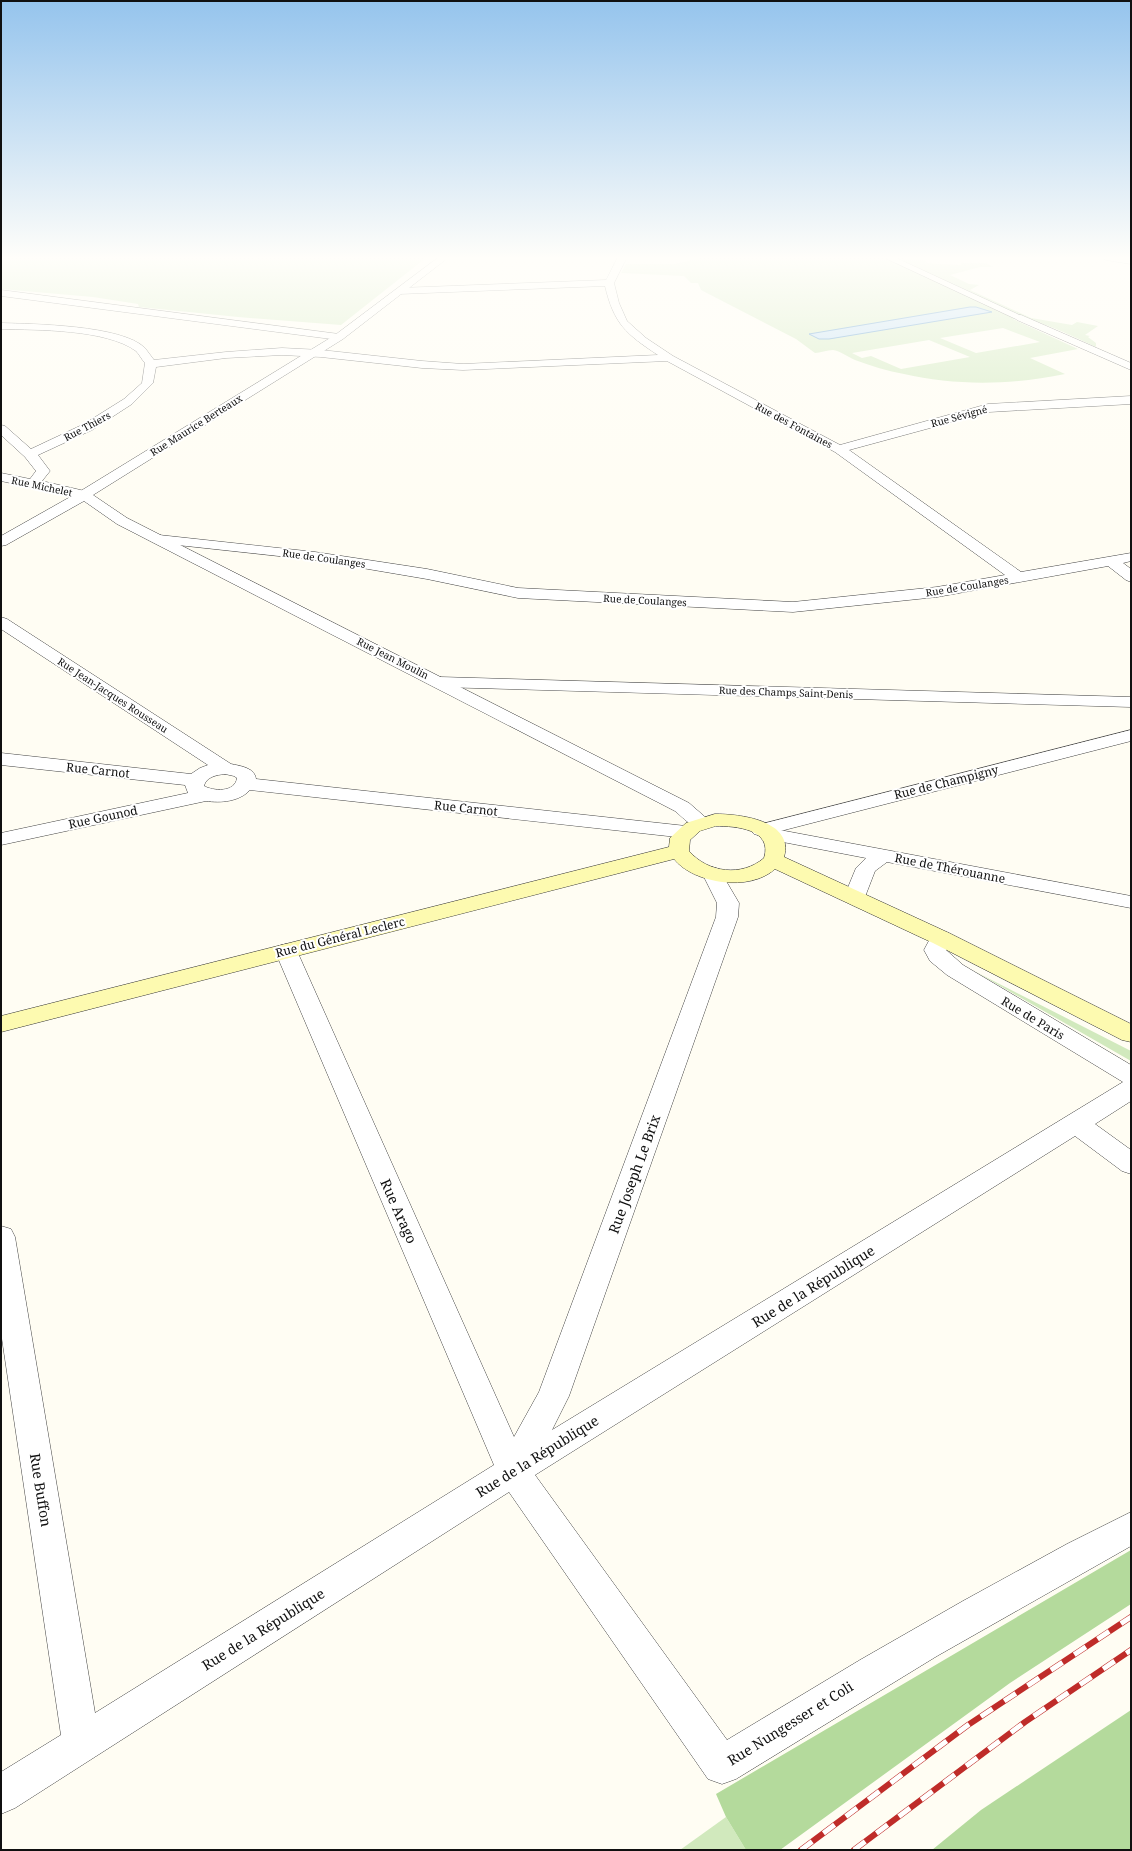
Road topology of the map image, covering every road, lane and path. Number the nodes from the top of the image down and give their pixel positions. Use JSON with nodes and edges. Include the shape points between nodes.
{"nodes":[{"id":1,"x":130,"y":343,"type":"edge"},
{"id":2,"x":329,"y":343,"type":"edge"},
{"id":3,"x":647,"y":343,"type":"edge"},
{"id":4,"x":1078,"y":343,"type":"edge"},
{"id":5,"x":313,"y":353,"type":"junction"},
{"id":6,"x":669,"y":358,"type":"junction"},
{"id":7,"x":151,"y":364,"type":"junction"},
{"id":8,"x":1131,"y":367,"type":"edge"},
{"id":9,"x":1131,"y":400,"type":"edge"},
{"id":10,"x":1,"y":429,"type":"edge"},
{"id":11,"x":839,"y":449,"type":"junction"},
{"id":12,"x":30,"y":454,"type":"junction"},
{"id":13,"x":1,"y":477,"type":"edge"},
{"id":14,"x":34,"y":483,"type":"junction"},
{"id":15,"x":84,"y":495,"type":"junction"},
{"id":16,"x":159,"y":539,"type":"junction"},
{"id":17,"x":1,"y":542,"type":"edge"},
{"id":18,"x":1131,"y":557,"type":"edge"},
{"id":19,"x":1112,"y":561,"type":"junction"},
{"id":20,"x":1131,"y":577,"type":"edge"},
{"id":21,"x":1019,"y":578,"type":"junction"},
{"id":22,"x":1,"y":622,"type":"edge"},
{"id":23,"x":440,"y":682,"type":"junction"},
{"id":24,"x":1131,"y":702,"type":"edge"},
{"id":25,"x":1131,"y":735,"type":"edge"},
{"id":26,"x":1,"y":759,"type":"edge"},
{"id":27,"x":225,"y":768,"type":"junction"},
{"id":28,"x":246,"y":784,"type":"junction"},
{"id":29,"x":201,"y":788,"type":"junction"},
{"id":30,"x":765,"y":832,"type":"junction"},
{"id":31,"x":689,"y":835,"type":"junction"},
{"id":32,"x":1,"y":839,"type":"edge"},
{"id":33,"x":882,"y":855,"type":"junction"},
{"id":34,"x":773,"y":860,"type":"junction"},
{"id":35,"x":712,"y":873,"type":"junction"},
{"id":36,"x":855,"y":897,"type":"junction"},
{"id":37,"x":1131,"y":902,"type":"edge"},
{"id":38,"x":940,"y":947,"type":"junction"},
{"id":39,"x":286,"y":951,"type":"junction"},
{"id":40,"x":1,"y":1024,"type":"edge"},
{"id":41,"x":1131,"y":1034,"type":"edge"},
{"id":42,"x":1131,"y":1076,"type":"edge"},
{"id":43,"x":1131,"y":1089,"type":"edge"},
{"id":44,"x":1077,"y":1124,"type":"junction"},
{"id":45,"x":1131,"y":1164,"type":"edge"},
{"id":46,"x":1,"y":1237,"type":"edge"},
{"id":47,"x":513,"y":1471,"type":"junction"},
{"id":48,"x":1131,"y":1528,"type":"edge"},
{"id":49,"x":81,"y":1744,"type":"junction"},
{"id":50,"x":1,"y":1794,"type":"edge"}],
"edges":[{"from":1,"to":7,"type":"street","via":[[136,346]]},
{"from":2,"to":5,"type":"street","name":"Rue Maurice Berteaux"},
{"from":3,"to":6,"type":"street","name":"Rue des Fontaines"},
{"from":4,"to":8,"type":"street"},
{"from":5,"to":6,"type":"street","via":[[441,367]]},
{"from":5,"to":7,"type":"street","via":[[262,353]]},
{"from":5,"to":15,"type":"street","name":"Rue Maurice Berteaux"},
{"from":6,"to":11,"type":"street","name":"Rue des Fontaines"},
{"from":7,"to":12,"type":"street","name":"Rue Thiers","via":[[148,382],[121,407],[98,422]]},
{"from":9,"to":11,"type":"street","name":"Rue Sévigné","via":[[988,408]]},
{"from":10,"to":12,"type":"street"},
{"from":11,"to":21,"type":"street","name":"Rue des Fontaines"},
{"from":12,"to":14,"type":"street","via":[[43,471]]},
{"from":13,"to":14,"type":"street","name":"Rue Michelet"},
{"from":14,"to":15,"type":"street","name":"Rue Michelet"},
{"from":15,"to":16,"type":"street","name":"Rue Jean Moulin","via":[[122,521]]},
{"from":15,"to":17,"type":"street","name":"Rue Maurice Berteaux"},
{"from":16,"to":21,"type":"street","name":"Rue de Coulanges","via":[[315,556],[427,574],[518,593],[793,607],[937,592]]},
{"from":16,"to":23,"type":"street","name":"Rue Jean Moulin"},
{"from":18,"to":19,"type":"street","name":"Rue de Coulanges"},
{"from":19,"to":20,"type":"street"},
{"from":19,"to":21,"type":"street","name":"Rue de Coulanges"},
{"from":22,"to":27,"type":"street","name":"Rue Jean-Jacques Rousseau"},
{"from":23,"to":24,"type":"street","name":"Rue des Champs Saint-Denis"},
{"from":23,"to":31,"type":"street","name":"Rue Jean Moulin","via":[[682,807]]},
{"from":25,"to":30,"type":"street","name":"Rue de Champigny"},
{"from":26,"to":29,"type":"street","name":"Rue Carnot"},
{"from":27,"to":28,"type":"street","via":[[241,771],[248,779]]},
{"from":27,"to":29,"type":"street","via":[[210,770],[199,776]]},
{"from":28,"to":29,"type":"street","via":[[237,792],[213,796]]},
{"from":28,"to":31,"type":"street","name":"Rue Carnot"},
{"from":29,"to":32,"type":"street","name":"Rue Gounod"},
{"from":30,"to":31,"type":"main road","via":[[744,822],[730,820]]},
{"from":30,"to":33,"type":"street","name":"Rue de Thérouanne"},
{"from":30,"to":34,"type":"main road","via":[[773,839],[776,851]]},
{"from":31,"to":35,"type":"main road","via":[[692,864]]},
{"from":31,"to":39,"type":"main road","name":"Rue du Général Leclerc"},
{"from":33,"to":36,"type":"street","via":[[866,868]]},
{"from":33,"to":37,"type":"street","name":"Rue de Thérouanne"},
{"from":34,"to":35,"type":"main road","via":[[753,873],[725,876]]},
{"from":34,"to":36,"type":"main road"},
{"from":35,"to":47,"type":"street","name":"Rue Joseph Le Brix","via":[[728,903],[727,917],[553,1396]]},
{"from":36,"to":38,"type":"main road"},
{"from":38,"to":41,"type":"main road"},
{"from":38,"to":42,"type":"street","name":"Rue de Paris","via":[[956,970]]},
{"from":39,"to":40,"type":"main road","name":"Rue du Général Leclerc"},
{"from":39,"to":47,"type":"street","name":"Rue Arago"},
{"from":43,"to":44,"type":"street"},
{"from":44,"to":45,"type":"street"},
{"from":44,"to":47,"type":"street","name":"Rue de la République"},
{"from":46,"to":49,"type":"street","name":"Rue Buffon"},
{"from":47,"to":48,"type":"street","name":"Rue Nungesser et Coli","via":[[722,1765],[817,1705]]},
{"from":47,"to":49,"type":"street","name":"Rue de la République"},
{"from":49,"to":50,"type":"street","name":"Rue de la République"}]}
